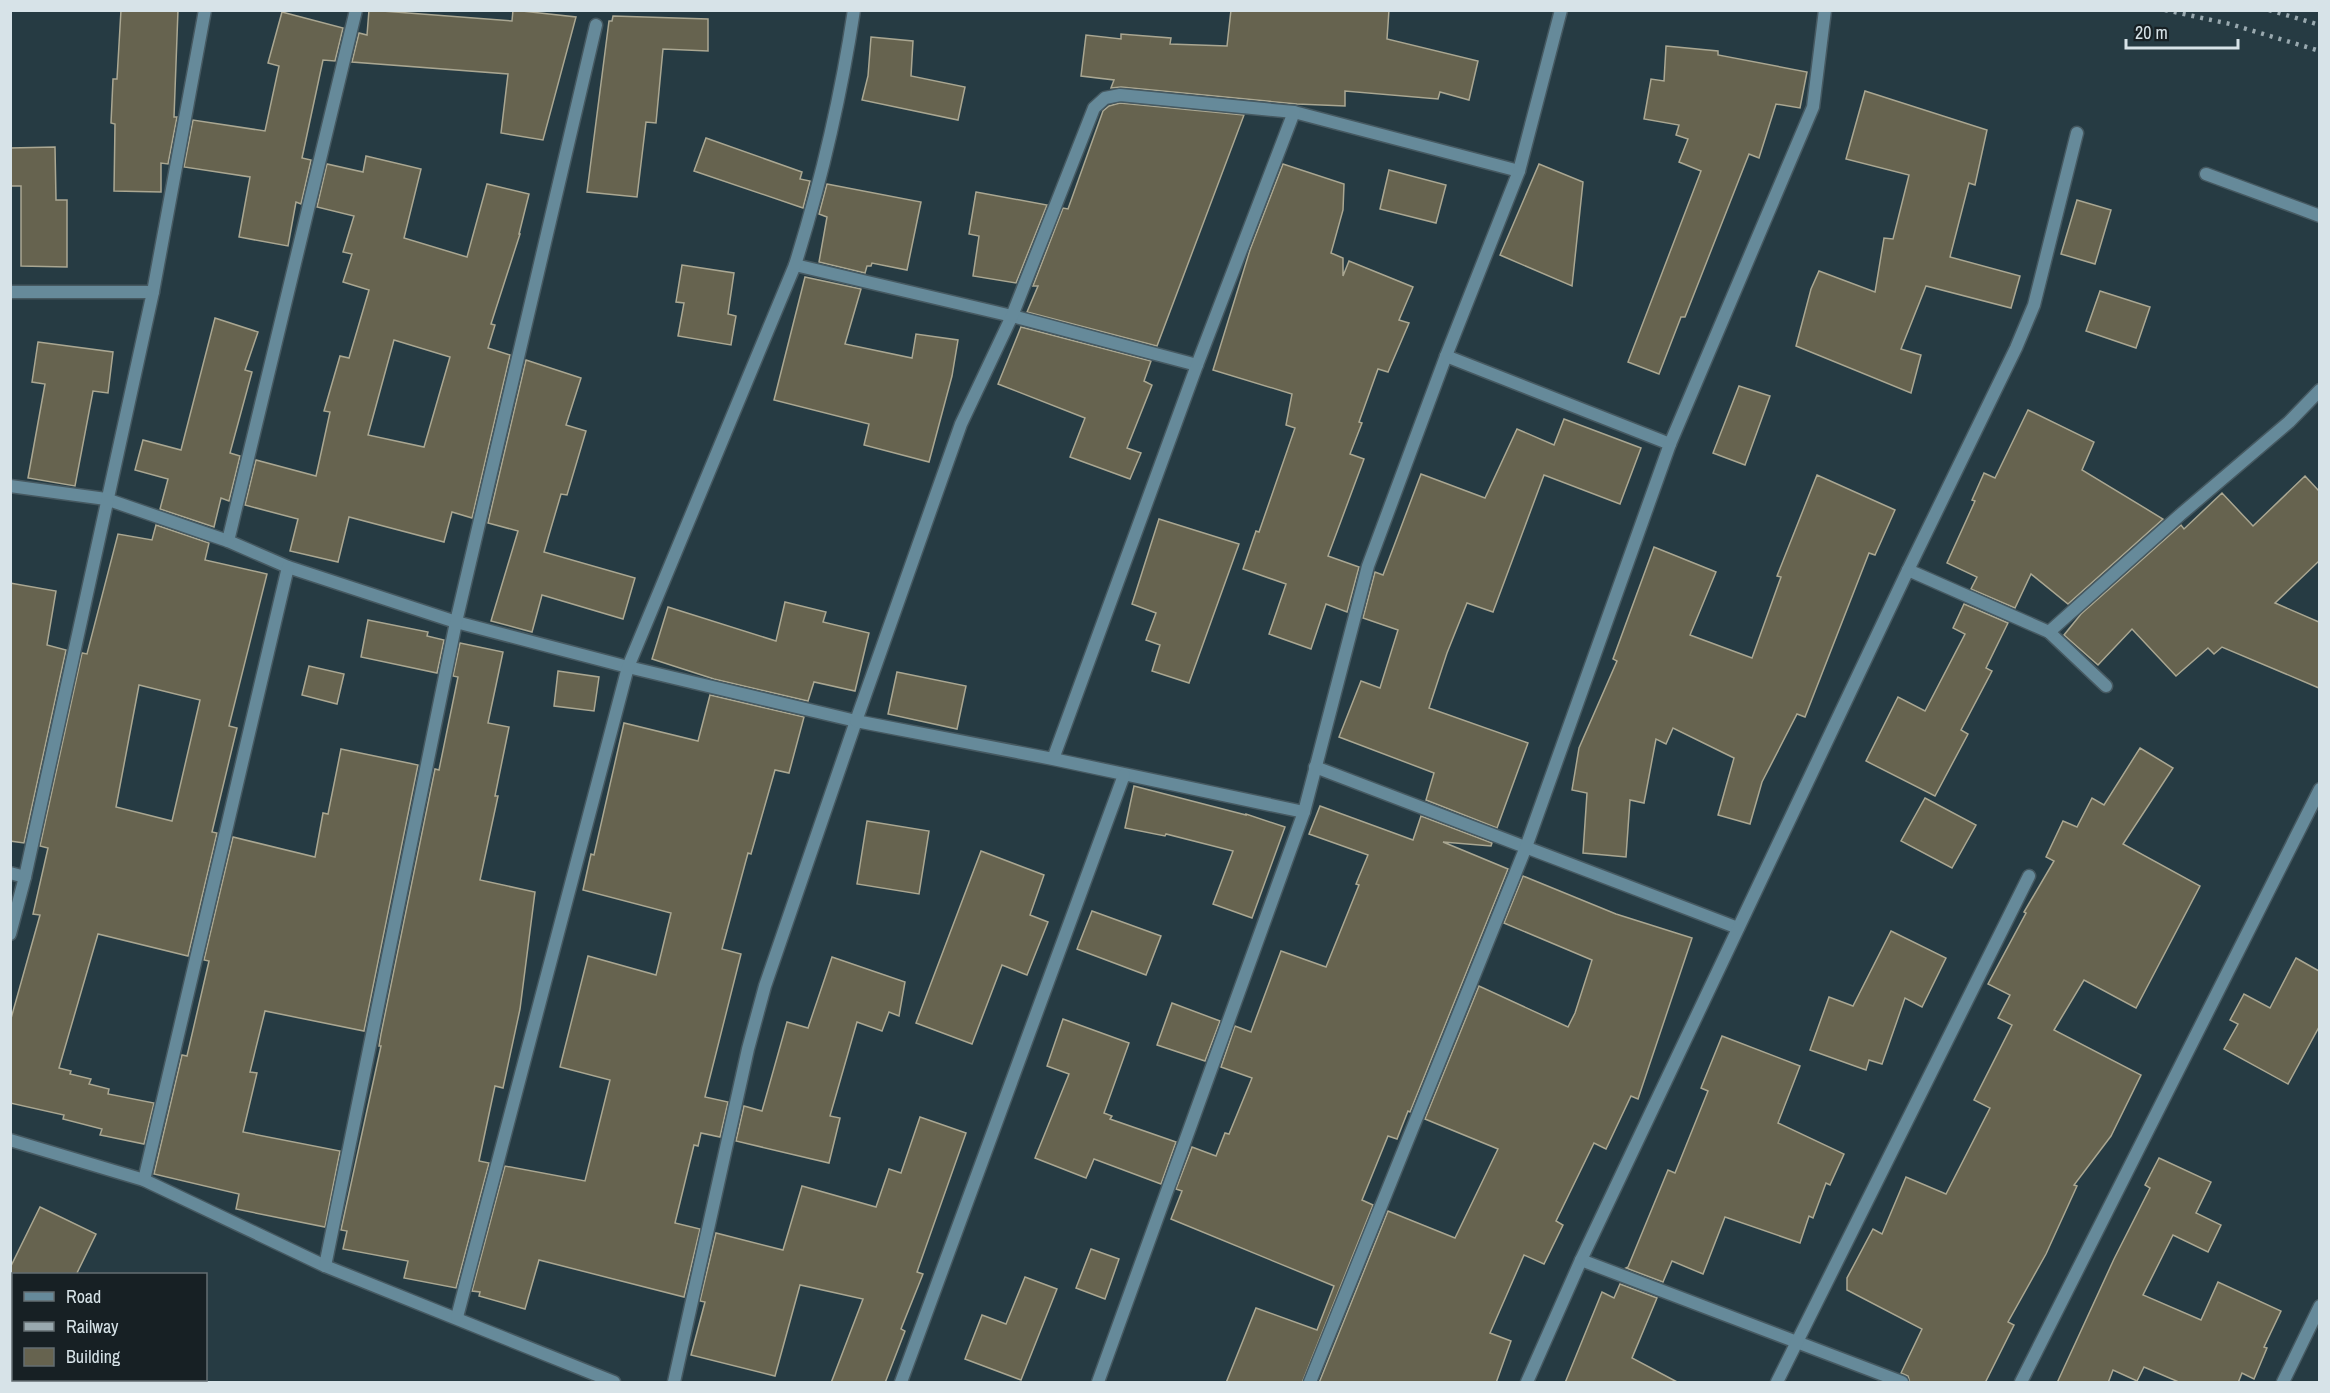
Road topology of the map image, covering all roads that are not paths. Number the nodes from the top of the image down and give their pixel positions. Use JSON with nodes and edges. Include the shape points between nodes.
{"nodes":[{"id":1,"x":205,"y":10,"type":"edge"},
{"id":2,"x":356,"y":10,"type":"edge"},
{"id":3,"x":854,"y":10,"type":"edge"},
{"id":4,"x":1561,"y":10,"type":"edge"},
{"id":5,"x":1825,"y":10,"type":"edge"},
{"id":6,"x":596,"y":25,"type":"dead end"},
{"id":7,"x":1294,"y":112,"type":"junction"},
{"id":8,"x":2077,"y":133,"type":"dead end"},
{"id":9,"x":1519,"y":171,"type":"junction"},
{"id":10,"x":2206,"y":174,"type":"dead end"},
{"id":11,"x":2319,"y":216,"type":"edge"},
{"id":12,"x":795,"y":265,"type":"junction"},
{"id":13,"x":10,"y":292,"type":"edge"},
{"id":14,"x":153,"y":292,"type":"junction"},
{"id":15,"x":1012,"y":316,"type":"junction"},
{"id":16,"x":1446,"y":356,"type":"junction"},
{"id":17,"x":1197,"y":365,"type":"junction"},
{"id":18,"x":2319,"y":390,"type":"edge"},
{"id":19,"x":1670,"y":444,"type":"junction"},
{"id":20,"x":10,"y":486,"type":"edge"},
{"id":21,"x":106,"y":499,"type":"junction"},
{"id":22,"x":228,"y":541,"type":"junction"},
{"id":23,"x":288,"y":567,"type":"junction"},
{"id":24,"x":1908,"y":570,"type":"junction"},
{"id":25,"x":456,"y":622,"type":"junction"},
{"id":26,"x":2049,"y":632,"type":"junction"},
{"id":27,"x":628,"y":667,"type":"junction"},
{"id":28,"x":2106,"y":686,"type":"dead end"},
{"id":29,"x":856,"y":721,"type":"junction"},
{"id":30,"x":1053,"y":759,"type":"junction"},
{"id":31,"x":1315,"y":767,"type":"junction"},
{"id":32,"x":1124,"y":775,"type":"junction"},
{"id":33,"x":2319,"y":789,"type":"edge"},
{"id":34,"x":1304,"y":812,"type":"junction"},
{"id":35,"x":1526,"y":848,"type":"junction"},
{"id":36,"x":10,"y":873,"type":"edge"},
{"id":37,"x":2029,"y":876,"type":"dead end"},
{"id":38,"x":25,"y":878,"type":"junction"},
{"id":39,"x":1738,"y":928,"type":"junction"},
{"id":40,"x":10,"y":934,"type":"edge"},
{"id":41,"x":10,"y":1140,"type":"edge"},
{"id":42,"x":144,"y":1180,"type":"junction"},
{"id":43,"x":1581,"y":1260,"type":"junction"},
{"id":44,"x":325,"y":1266,"type":"junction"},
{"id":45,"x":2319,"y":1306,"type":"edge"},
{"id":46,"x":457,"y":1317,"type":"junction"},
{"id":47,"x":1796,"y":1342,"type":"junction"},
{"id":48,"x":614,"y":1383,"type":"edge"},
{"id":49,"x":674,"y":1383,"type":"edge"},
{"id":50,"x":901,"y":1383,"type":"edge"},
{"id":51,"x":1098,"y":1383,"type":"edge"},
{"id":52,"x":1310,"y":1383,"type":"edge"},
{"id":53,"x":1527,"y":1383,"type":"edge"},
{"id":54,"x":1777,"y":1383,"type":"edge"},
{"id":55,"x":1902,"y":1383,"type":"edge"},
{"id":56,"x":2021,"y":1383,"type":"edge"},
{"id":57,"x":2283,"y":1383,"type":"edge"}],
"edges":[{"from":1,"to":14,"type":"street"},
{"from":2,"to":22,"type":"street"},
{"from":3,"to":12,"type":"street","via":[[845,67],[810,218]]},
{"from":4,"to":9,"type":"street"},
{"from":5,"to":19,"type":"street","via":[[1813,107]]},
{"from":6,"to":25,"type":"street"},
{"from":7,"to":9,"type":"street"},
{"from":7,"to":15,"type":"street","via":[[1120,94],[1105,98],[1094,108]]},
{"from":7,"to":17,"type":"street"},
{"from":8,"to":24,"type":"street","via":[[2034,305]]},
{"from":9,"to":16,"type":"street"},
{"from":10,"to":11,"type":"street"},
{"from":12,"to":15,"type":"street"},
{"from":12,"to":27,"type":"street"},
{"from":13,"to":14,"type":"street"},
{"from":14,"to":21,"type":"street"},
{"from":15,"to":17,"type":"street"},
{"from":15,"to":29,"type":"street","via":[[961,424]]},
{"from":16,"to":19,"type":"street"},
{"from":16,"to":31,"type":"street","via":[[1368,566]]},
{"from":17,"to":30,"type":"street"},
{"from":18,"to":26,"type":"street","via":[[2289,422]]},
{"from":19,"to":35,"type":"street"},
{"from":20,"to":21,"type":"street"},
{"from":21,"to":22,"type":"street"},
{"from":21,"to":38,"type":"street"},
{"from":22,"to":23,"type":"street"},
{"from":23,"to":25,"type":"street"},
{"from":23,"to":42,"type":"street"},
{"from":24,"to":26,"type":"street"},
{"from":24,"to":39,"type":"street"},
{"from":25,"to":27,"type":"street"},
{"from":25,"to":44,"type":"street"},
{"from":26,"to":28,"type":"street"},
{"from":27,"to":29,"type":"street"},
{"from":27,"to":46,"type":"street"},
{"from":29,"to":30,"type":"street"},
{"from":29,"to":49,"type":"street","via":[[765,986]]},
{"from":30,"to":32,"type":"street"},
{"from":31,"to":34,"type":"street"},
{"from":31,"to":35,"type":"street"},
{"from":32,"to":34,"type":"street"},
{"from":32,"to":50,"type":"street"},
{"from":33,"to":56,"type":"street"},
{"from":34,"to":51,"type":"street"},
{"from":35,"to":39,"type":"street"},
{"from":35,"to":52,"type":"street"},
{"from":36,"to":38,"type":"street"},
{"from":37,"to":47,"type":"street"},
{"from":38,"to":40,"type":"street"},
{"from":39,"to":43,"type":"street"},
{"from":41,"to":42,"type":"street"},
{"from":42,"to":44,"type":"street"},
{"from":43,"to":47,"type":"street"},
{"from":43,"to":53,"type":"street"},
{"from":44,"to":46,"type":"street"},
{"from":45,"to":57,"type":"street"},
{"from":46,"to":48,"type":"street"},
{"from":47,"to":54,"type":"street"},
{"from":47,"to":55,"type":"street"}]}
